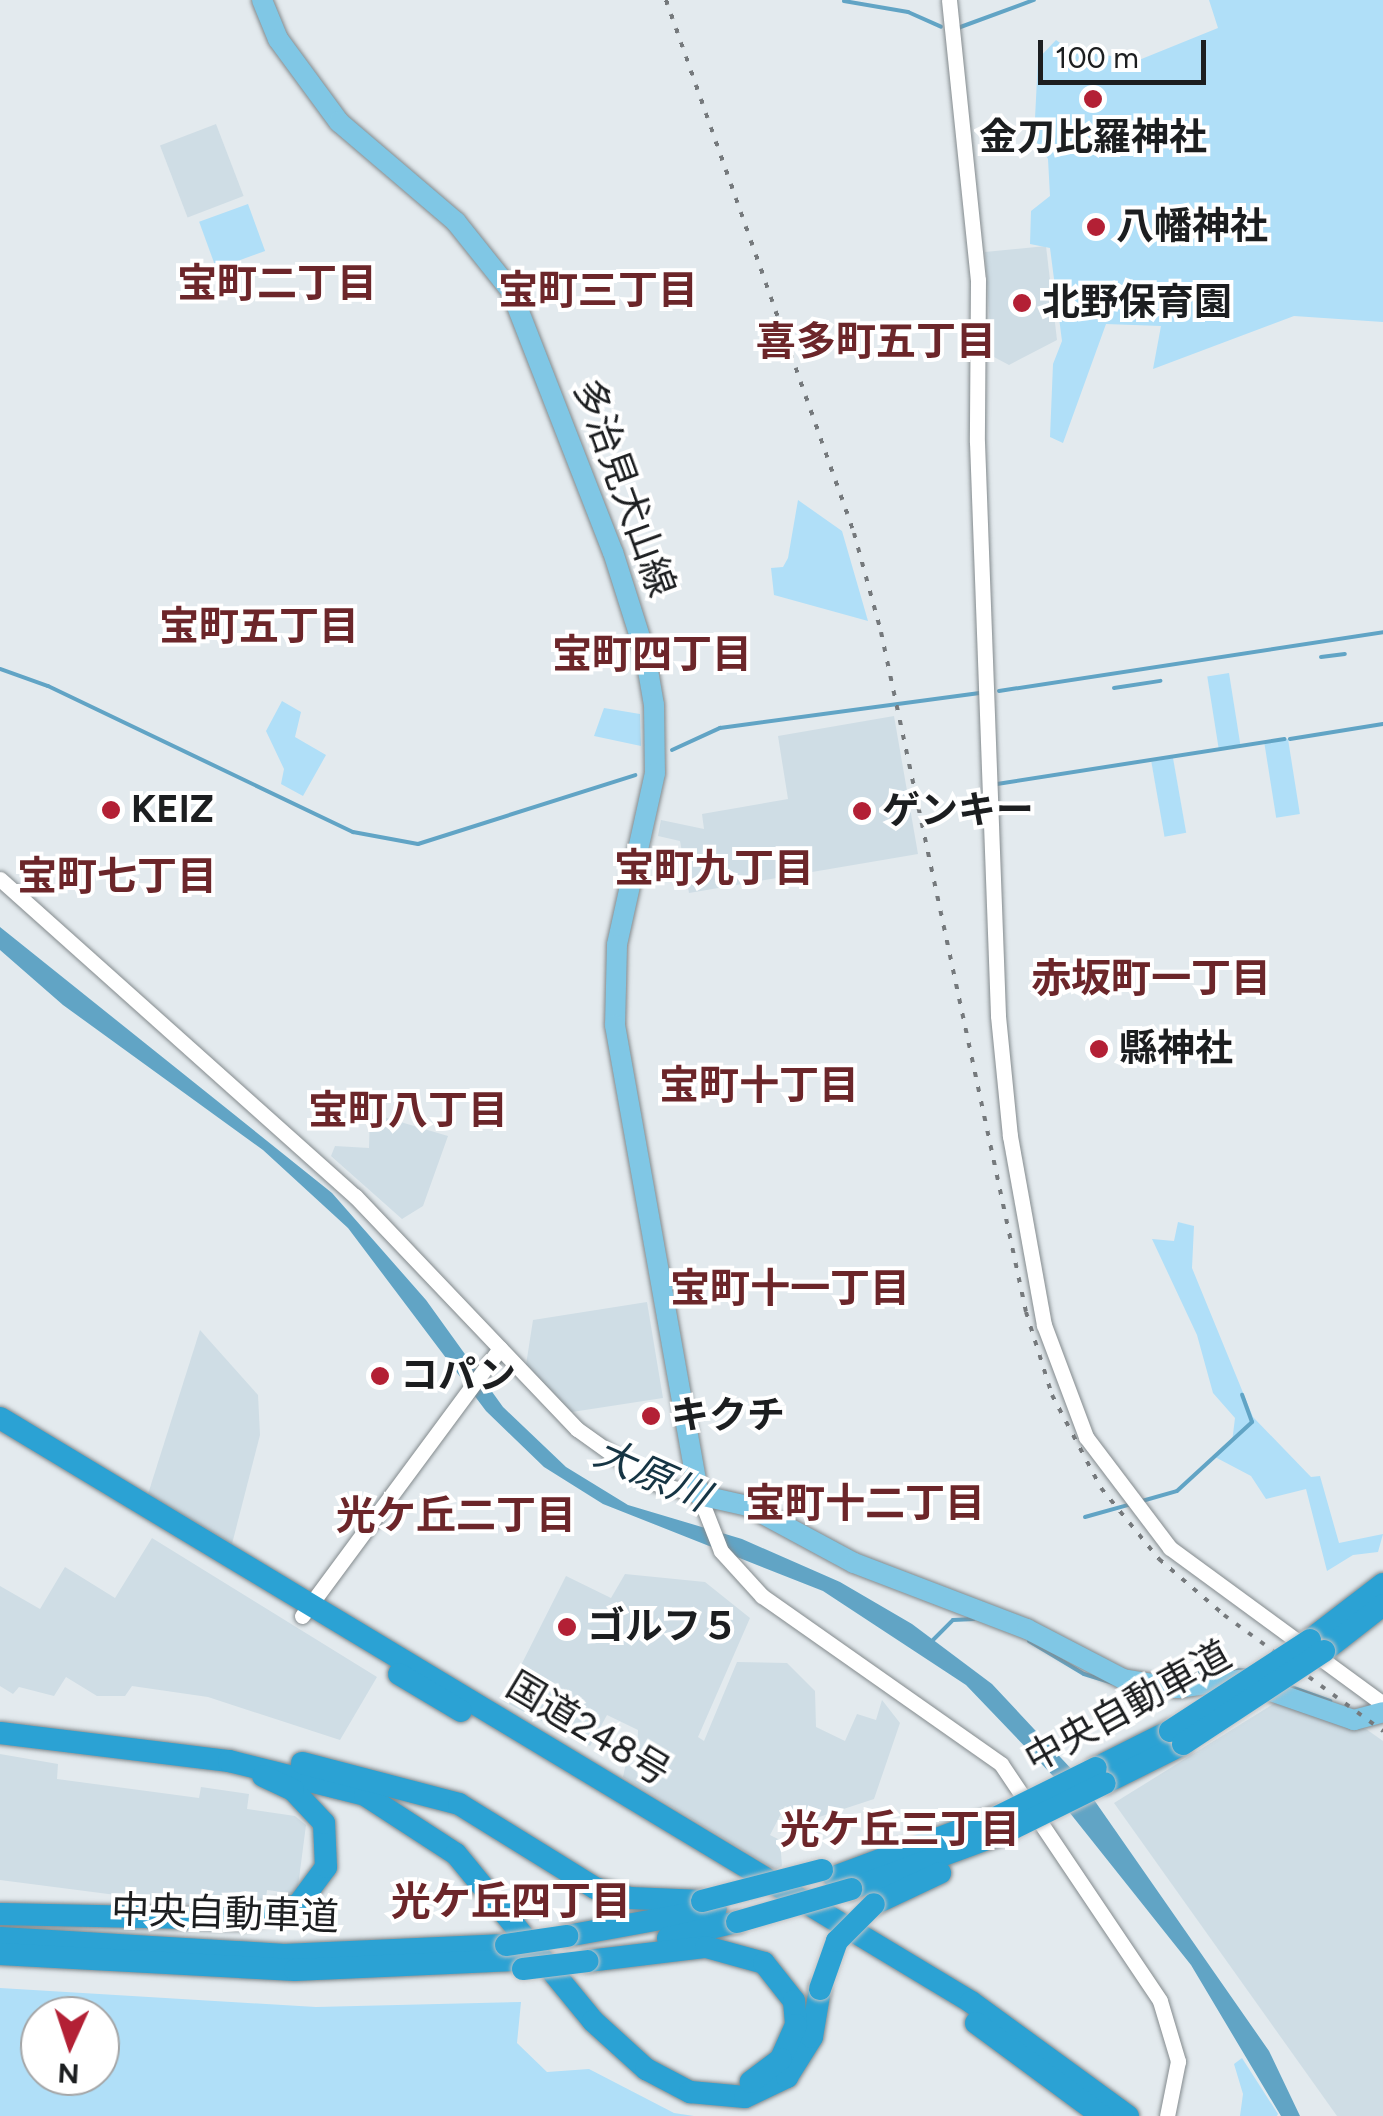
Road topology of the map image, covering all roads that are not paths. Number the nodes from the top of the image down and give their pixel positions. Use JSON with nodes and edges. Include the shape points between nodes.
{"nodes":[{"id":1,"x":262,"y":0,"type":"edge"},
{"id":2,"x":950,"y":0,"type":"edge"},
{"id":3,"x":0,"y":879,"type":"edge"},
{"id":4,"x":496,"y":1354,"type":"junction"},
{"id":5,"x":0,"y":1418,"type":"edge"},
{"id":6,"x":0,"y":1436,"type":"edge"},
{"id":7,"x":698,"y":1495,"type":"junction"},
{"id":8,"x":1383,"y":1584,"type":"edge"},
{"id":9,"x":1383,"y":1605,"type":"edge"},
{"id":10,"x":306,"y":1610,"type":"junction"},
{"id":11,"x":1317,"y":1645,"type":"junction"},
{"id":12,"x":1380,"y":1704,"type":"edge"},
{"id":13,"x":0,"y":1724,"type":"edge"},
{"id":14,"x":0,"y":1734,"type":"edge"},
{"id":15,"x":178,"y":1756,"type":"junction"},
{"id":16,"x":304,"y":1764,"type":"junction"},
{"id":17,"x":1005,"y":1829,"type":"junction"},
{"id":18,"x":836,"y":1879,"type":"junction"},
{"id":19,"x":709,"y":1905,"type":"junction"},
{"id":20,"x":0,"y":1914,"type":"edge"},
{"id":21,"x":0,"y":1938,"type":"edge"},
{"id":22,"x":579,"y":1950,"type":"junction"},
{"id":23,"x":0,"y":1954,"type":"edge"},
{"id":24,"x":515,"y":1958,"type":"junction"},
{"id":25,"x":1102,"y":2116,"type":"edge"},
{"id":26,"x":1128,"y":2116,"type":"edge"},
{"id":27,"x":1167,"y":2116,"type":"edge"}],
"edges":[{"from":1,"to":7,"type":"main road","name":"多治見犬山線","via":[[278,38],[339,122],[456,222],[511,291],[613,552],[645,653],[654,704],[654,773],[617,945],[615,1025]]},
{"from":2,"to":12,"type":"street","via":[[978,280],[998,1016],[1010,1136],[1044,1325],[1086,1437],[1170,1548]]},
{"from":3,"to":4,"type":"street","via":[[356,1196]]},
{"from":4,"to":7,"type":"street","via":[[618,1460],[651,1482]]},
{"from":4,"to":10,"type":"street"},
{"from":5,"to":10,"type":"highway","name":"国道248号"},
{"from":6,"to":10,"type":"highway","name":"国道248号"},
{"from":7,"to":12,"type":"main road","via":[[748,1506],[854,1563],[1027,1630],[1123,1680],[1178,1688],[1239,1680],[1354,1720]]},
{"from":7,"to":27,"type":"street","via":[[705,1520],[742,1577],[953,1724],[1024,1791],[1175,2034],[1177,2086]]},
{"from":8,"to":11,"type":"highway","name":"中央自動車道"},
{"from":9,"to":11,"type":"highway","name":"中央自動車道"},
{"from":10,"to":25,"type":"highway","name":"国道248号","via":[[906,1976]]},
{"from":10,"to":26,"type":"highway","name":"国道248号","via":[[971,2002]]},
{"from":11,"to":17,"type":"highway","name":"中央自動車道","bridge":true,"via":[[1176,1737]]},
{"from":13,"to":16,"type":"highway"},
{"from":14,"to":15,"type":"highway"},
{"from":15,"to":17,"type":"highway","bridge":true,"via":[[298,1774],[365,1795],[416,1823],[484,1882],[593,2021],[646,2069],[690,2092],[746,2097],[787,2077],[812,2037],[837,1941],[874,1904]]},
{"from":15,"to":20,"type":"highway","via":[[272,1779],[306,1801],[324,1824],[328,1851],[310,1896],[284,1912],[245,1919]]},
{"from":16,"to":19,"type":"highway","via":[[458,1804],[596,1888]]},
{"from":16,"to":22,"type":"highway","via":[[370,1785],[457,1841],[494,1876],[591,2002],[664,2069],[692,2082],[736,2086],[772,2070],[788,2049],[794,2001],[764,1963],[744,1952]]},
{"from":17,"to":18,"type":"highway","name":"中央自動車道"},
{"from":17,"to":18,"type":"highway","name":"中央自動車道","via":[[919,1839]]},
{"from":18,"to":19,"type":"highway","bridge":true},
{"from":18,"to":22,"type":"highway","name":"中央自動車道","bridge":true,"via":[[738,1922]]},
{"from":19,"to":22,"type":"highway","name":"中央自動車道"},
{"from":21,"to":24,"type":"highway","name":"中央自動車道"},
{"from":22,"to":24,"type":"highway","name":"中央自動車道","bridge":true},
{"from":22,"to":24,"type":"highway","bridge":true},
{"from":23,"to":24,"type":"highway","name":"中央自動車道","via":[[211,1968],[430,1968]]}]}
